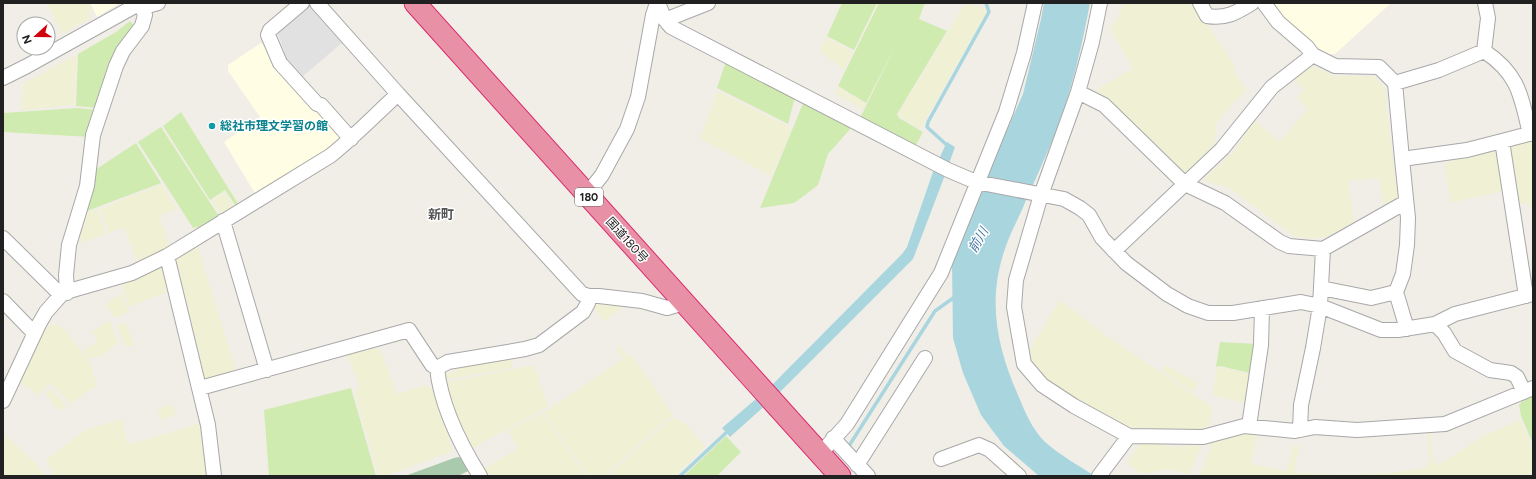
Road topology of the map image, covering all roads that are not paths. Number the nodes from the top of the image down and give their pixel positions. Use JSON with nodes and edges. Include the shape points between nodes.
{"nodes":[{"id":1,"x":138,"y":3,"type":"edge"},
{"id":2,"x":145,"y":3,"type":"edge"},
{"id":3,"x":158,"y":3,"type":"edge"},
{"id":4,"x":302,"y":3,"type":"edge"},
{"id":5,"x":316,"y":3,"type":"edge"},
{"id":6,"x":415,"y":3,"type":"edge"},
{"id":7,"x":657,"y":3,"type":"edge"},
{"id":8,"x":708,"y":3,"type":"edge"},
{"id":9,"x":1035,"y":3,"type":"edge"},
{"id":10,"x":1100,"y":3,"type":"edge"},
{"id":11,"x":1200,"y":3,"type":"edge"},
{"id":12,"x":1252,"y":3,"type":"edge"},
{"id":13,"x":1264,"y":3,"type":"edge"},
{"id":14,"x":1485,"y":3,"type":"edge"},
{"id":15,"x":665,"y":20,"type":"junction"},
{"id":16,"x":1484,"y":51,"type":"junction"},
{"id":17,"x":1313,"y":55,"type":"junction"},
{"id":18,"x":3,"y":78,"type":"edge"},
{"id":19,"x":1395,"y":83,"type":"junction"},
{"id":20,"x":1078,"y":92,"type":"junction"},
{"id":21,"x":398,"y":94,"type":"junction"},
{"id":22,"x":1532,"y":133,"type":"edge"},
{"id":23,"x":351,"y":139,"type":"junction"},
{"id":24,"x":1502,"y":141,"type":"junction"},
{"id":25,"x":1402,"y":159,"type":"junction"},
{"id":26,"x":978,"y":183,"type":"junction"},
{"id":27,"x":1185,"y":184,"type":"junction"},
{"id":28,"x":587,"y":194,"type":"junction"},
{"id":29,"x":1038,"y":194,"type":"junction"},
{"id":30,"x":1406,"y":202,"type":"junction"},
{"id":31,"x":223,"y":221,"type":"junction"},
{"id":32,"x":3,"y":238,"type":"edge"},
{"id":33,"x":1323,"y":249,"type":"junction"},
{"id":34,"x":1114,"y":251,"type":"junction"},
{"id":35,"x":166,"y":256,"type":"junction"},
{"id":36,"x":1321,"y":288,"type":"junction"},
{"id":37,"x":1396,"y":292,"type":"junction"},
{"id":38,"x":64,"y":294,"type":"junction"},
{"id":39,"x":1530,"y":295,"type":"edge"},
{"id":40,"x":589,"y":296,"type":"junction"},
{"id":41,"x":3,"y":301,"type":"edge"},
{"id":42,"x":684,"y":303,"type":"junction"},
{"id":43,"x":1320,"y":306,"type":"junction"},
{"id":44,"x":1262,"y":308,"type":"junction"},
{"id":45,"x":1435,"y":324,"type":"junction"},
{"id":46,"x":1408,"y":329,"type":"junction"},
{"id":47,"x":34,"y":333,"type":"junction"},
{"id":48,"x":924,"y":358,"type":"dead end"},
{"id":49,"x":437,"y":368,"type":"junction"},
{"id":50,"x":267,"y":370,"type":"junction"},
{"id":51,"x":200,"y":388,"type":"junction"},
{"id":52,"x":1528,"y":390,"type":"edge"},
{"id":53,"x":3,"y":401,"type":"edge"},
{"id":54,"x":1249,"y":426,"type":"junction"},
{"id":55,"x":1300,"y":430,"type":"junction"},
{"id":56,"x":1129,"y":436,"type":"junction"},
{"id":57,"x":835,"y":441,"type":"junction"},
{"id":58,"x":822,"y":456,"type":"junction"},
{"id":59,"x":941,"y":459,"type":"dead end"},
{"id":60,"x":850,"y":467,"type":"edge"},
{"id":61,"x":1100,"y":475,"type":"edge"},
{"id":62,"x":214,"y":476,"type":"edge"},
{"id":63,"x":480,"y":476,"type":"edge"},
{"id":64,"x":868,"y":476,"type":"edge"},
{"id":65,"x":1019,"y":476,"type":"edge"}],
"edges":[{"from":1,"to":18,"type":"street"},
{"from":1,"to":38,"type":"street","via":[[145,15],[142,26],[123,51],[116,66],[93,135],[87,186],[69,245]]},
{"from":2,"to":3,"type":"street"},
{"from":4,"to":23,"type":"street","via":[[270,30],[268,35],[280,63]]},
{"from":5,"to":21,"type":"street"},
{"from":6,"to":28,"type":"highway","name":"国道180号","number":"180"},
{"from":7,"to":15,"type":"street"},
{"from":7,"to":28,"type":"street","via":[[638,98],[627,129],[602,175]]},
{"from":8,"to":15,"type":"street"},
{"from":9,"to":26,"type":"street","via":[[1024,53],[1006,112]]},
{"from":10,"to":20,"type":"street"},
{"from":11,"to":12,"type":"street","via":[[1207,16],[1219,18],[1235,14]]},
{"from":13,"to":17,"type":"street","via":[[1278,22]]},
{"from":14,"to":16,"type":"street","via":[[1488,18]]},
{"from":15,"to":26,"type":"street","via":[[671,27],[948,170]]},
{"from":16,"to":19,"type":"street","via":[[1439,70]]},
{"from":16,"to":22,"type":"street","via":[[1496,58],[1513,77]]},
{"from":17,"to":19,"type":"street","via":[[1335,66],[1379,66]]},
{"from":17,"to":27,"type":"street","via":[[1272,88],[1222,149]]},
{"from":19,"to":25,"type":"street"},
{"from":20,"to":27,"type":"street","via":[[1104,105]]},
{"from":20,"to":29,"type":"street"},
{"from":21,"to":23,"type":"street"},
{"from":21,"to":40,"type":"street","via":[[582,294]]},
{"from":22,"to":24,"type":"street"},
{"from":23,"to":31,"type":"street","via":[[330,156]]},
{"from":24,"to":25,"type":"street","via":[[1467,150]]},
{"from":24,"to":39,"type":"street"},
{"from":25,"to":30,"type":"street"},
{"from":26,"to":29,"type":"street"},
{"from":26,"to":57,"type":"street","via":[[941,273]]},
{"from":27,"to":33,"type":"street","via":[[1225,202],[1280,242],[1289,246]]},
{"from":27,"to":34,"type":"street"},
{"from":28,"to":42,"type":"highway","name":"国道180号","number":"180"},
{"from":29,"to":34,"type":"street","via":[[1064,199],[1080,208],[1089,215],[1102,238]]},
{"from":29,"to":56,"type":"street","via":[[1016,280],[1014,307],[1024,364],[1042,384],[1074,406]]},
{"from":30,"to":33,"type":"street"},
{"from":30,"to":37,"type":"street","via":[[1407,245],[1403,274]]},
{"from":31,"to":35,"type":"street"},
{"from":31,"to":50,"type":"street"},
{"from":32,"to":38,"type":"street"},
{"from":33,"to":36,"type":"street"},
{"from":34,"to":44,"type":"street","via":[[1167,294],[1188,306],[1208,313],[1233,313]]},
{"from":35,"to":38,"type":"street","via":[[132,273]]},
{"from":35,"to":51,"type":"street"},
{"from":36,"to":37,"type":"street","via":[[1371,298]]},
{"from":36,"to":43,"type":"street"},
{"from":37,"to":46,"type":"street"},
{"from":38,"to":47,"type":"street","via":[[46,312]]},
{"from":39,"to":45,"type":"street","via":[[1455,314]]},
{"from":40,"to":42,"type":"street","via":[[642,301],[667,308]]},
{"from":40,"to":49,"type":"street","via":[[583,312],[539,345],[448,362]]},
{"from":41,"to":47,"type":"street"},
{"from":42,"to":58,"type":"highway","name":"国道180号","number":"180"},
{"from":43,"to":44,"type":"street","via":[[1301,302]]},
{"from":43,"to":46,"type":"street","via":[[1382,330]]},
{"from":43,"to":55,"type":"street","via":[[1300,405]]},
{"from":44,"to":54,"type":"street","via":[[1261,345]]},
{"from":45,"to":46,"type":"street"},
{"from":45,"to":52,"type":"street","via":[[1455,351],[1490,370],[1511,373]]},
{"from":47,"to":53,"type":"street"},
{"from":48,"to":60,"type":"street"},
{"from":49,"to":50,"type":"street","via":[[432,365],[409,330]]},
{"from":49,"to":63,"type":"street","via":[[444,402],[463,449]]},
{"from":50,"to":51,"type":"street"},
{"from":51,"to":62,"type":"street"},
{"from":52,"to":55,"type":"street","via":[[1445,424],[1357,430],[1315,427]]},
{"from":54,"to":55,"type":"street"},
{"from":54,"to":56,"type":"street","via":[[1203,437]]},
{"from":56,"to":61,"type":"street"},
{"from":57,"to":58,"type":"street"},
{"from":57,"to":60,"type":"street"},
{"from":58,"to":60,"type":"highway","name":"国道180号","number":"180"},
{"from":59,"to":65,"type":"street","via":[[979,446],[990,450]]},
{"from":60,"to":64,"type":"street"}]}
